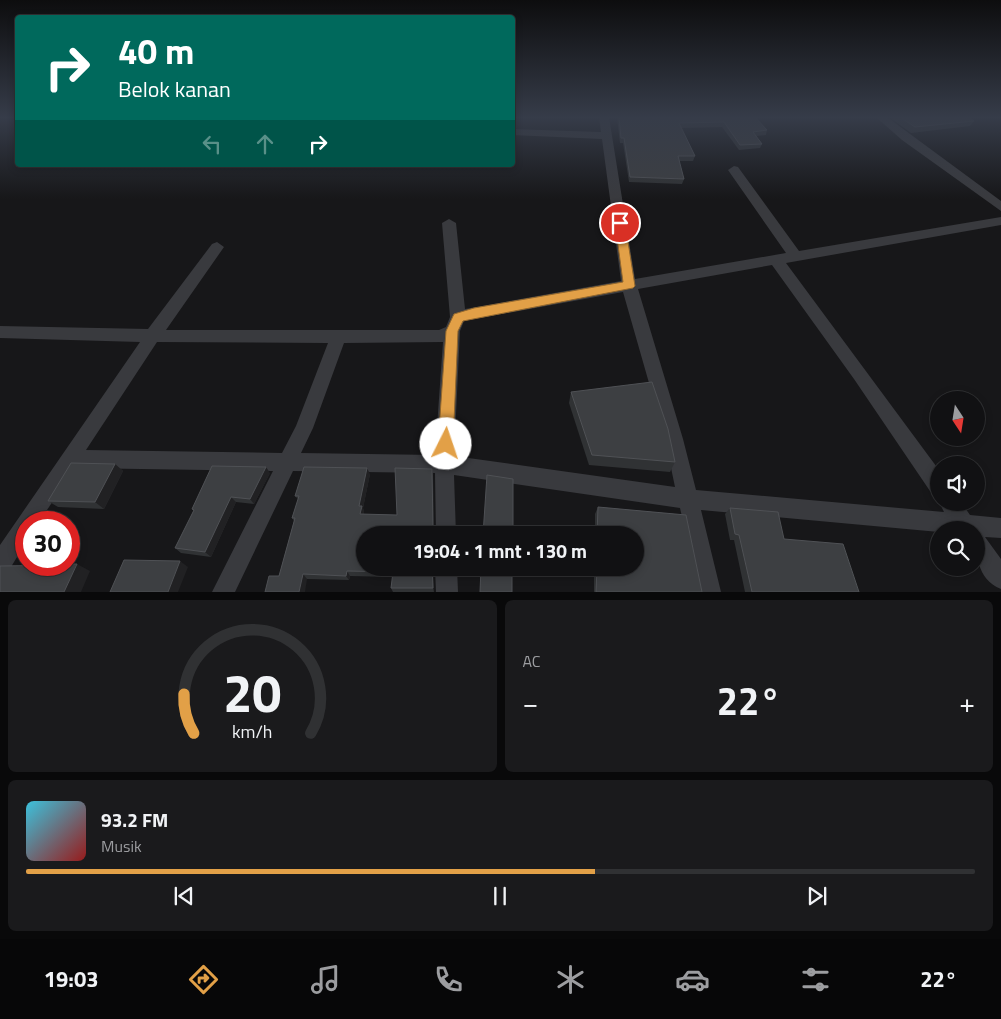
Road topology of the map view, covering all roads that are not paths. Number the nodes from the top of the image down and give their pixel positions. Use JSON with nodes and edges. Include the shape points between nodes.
{"nodes":[{"id":1,"x":607,"y":145,"type":"edge"},
{"id":2,"x":915,"y":145,"type":"edge"},
{"id":3,"x":734,"y":170,"type":"dead end"},
{"id":4,"x":1001,"y":206,"type":"edge"},
{"id":5,"x":1001,"y":220,"type":"edge"},
{"id":6,"x":449,"y":223,"type":"dead end"},
{"id":7,"x":217,"y":246,"type":"dead end"},
{"id":8,"x":795,"y":256,"type":"junction"},
{"id":9,"x":776,"y":260,"type":"junction"},
{"id":10,"x":629,"y":286,"type":"junction"},
{"id":11,"x":455,"y":324,"type":"junction"},
{"id":12,"x":0,"y":332,"type":"edge"},
{"id":13,"x":154,"y":334,"type":"junction"},
{"id":14,"x":338,"y":338,"type":"junction"},
{"id":15,"x":69,"y":459,"type":"junction"},
{"id":16,"x":287,"y":461,"type":"junction"},
{"id":17,"x":444,"y":464,"type":"junction"},
{"id":18,"x":930,"y":475,"type":"edge"},
{"id":19,"x":689,"y":499,"type":"junction"},
{"id":20,"x":35,"y":511,"type":"edge"},
{"id":21,"x":934,"y":521,"type":"edge"},
{"id":22,"x":446,"y":526,"type":"edge"},
{"id":23,"x":1001,"y":528,"type":"edge"},
{"id":24,"x":985,"y":531,"type":"edge"},
{"id":25,"x":15,"y":541,"type":"edge"},
{"id":26,"x":985,"y":555,"type":"edge"},
{"id":27,"x":0,"y":564,"type":"edge"},
{"id":28,"x":446,"y":576,"type":"edge"},
{"id":29,"x":1001,"y":578,"type":"edge"},
{"id":30,"x":223,"y":592,"type":"edge"},
{"id":31,"x":447,"y":592,"type":"edge"},
{"id":32,"x":710,"y":592,"type":"edge"}],
"edges":[{"from":1,"to":10,"type":"street"},
{"from":2,"to":4,"type":"street"},
{"from":3,"to":8,"type":"street"},
{"from":5,"to":8,"type":"street"},
{"from":6,"to":11,"type":"street"},
{"from":7,"to":13,"type":"street"},
{"from":8,"to":9,"type":"street"},
{"from":9,"to":10,"type":"street"},
{"from":9,"to":18,"type":"street"},
{"from":10,"to":11,"type":"street","via":[[474,312]]},
{"from":10,"to":19,"type":"street","via":[[658,379]]},
{"from":11,"to":14,"type":"street","via":[[427,337]]},
{"from":11,"to":17,"type":"street"},
{"from":12,"to":13,"type":"street"},
{"from":13,"to":14,"type":"street"},
{"from":13,"to":15,"type":"street"},
{"from":14,"to":16,"type":"street","via":[[304,428]]},
{"from":15,"to":16,"type":"street"},
{"from":15,"to":20,"type":"street"},
{"from":16,"to":17,"type":"street"},
{"from":16,"to":30,"type":"street"},
{"from":17,"to":19,"type":"street"},
{"from":17,"to":22,"type":"street"},
{"from":19,"to":21,"type":"street"},
{"from":19,"to":32,"type":"street"},
{"from":23,"to":24,"type":"street"},
{"from":25,"to":27,"type":"street"},
{"from":26,"to":29,"type":"street"},
{"from":28,"to":31,"type":"street"}]}
